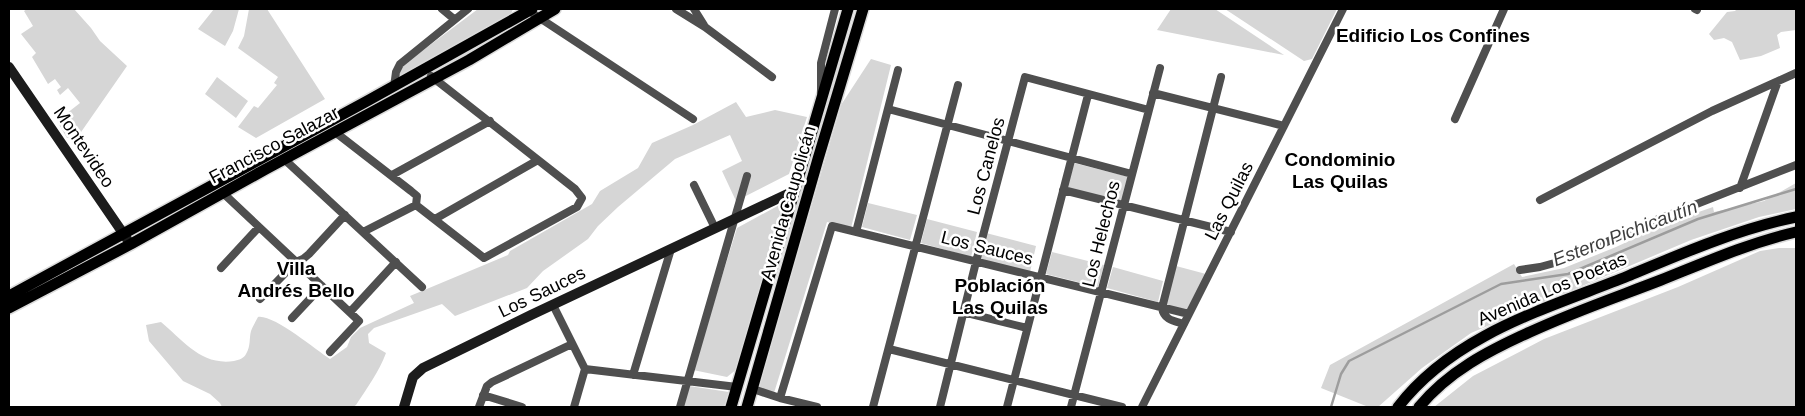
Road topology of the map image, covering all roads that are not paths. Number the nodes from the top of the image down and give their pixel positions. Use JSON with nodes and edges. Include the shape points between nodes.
{"nodes":[{"id":1,"x":442,"y":9,"type":"edge"},
{"id":2,"x":468,"y":9,"type":"edge"},
{"id":3,"x":529,"y":9,"type":"edge"},
{"id":4,"x":554,"y":9,"type":"edge"},
{"id":5,"x":676,"y":9,"type":"edge"},
{"id":6,"x":694,"y":9,"type":"edge"},
{"id":7,"x":835,"y":9,"type":"edge"},
{"id":8,"x":848,"y":9,"type":"edge"},
{"id":9,"x":863,"y":9,"type":"edge"},
{"id":10,"x":1343,"y":9,"type":"edge"},
{"id":11,"x":1504,"y":9,"type":"edge"},
{"id":12,"x":540,"y":18,"type":"junction"},
{"id":13,"x":454,"y":19,"type":"junction"},
{"id":14,"x":705,"y":27,"type":"junction"},
{"id":15,"x":840,"y":36,"type":"junction"},
{"id":16,"x":848,"y":58,"type":"junction"},
{"id":17,"x":9,"y":67,"type":"edge"},
{"id":18,"x":1160,"y":68,"type":"dead end"},
{"id":19,"x":424,"y":70,"type":"junction"},
{"id":20,"x":898,"y":70,"type":"dead end"},
{"id":21,"x":1796,"y":73,"type":"edge"},
{"id":22,"x":772,"y":77,"type":"dead end"},
{"id":23,"x":1221,"y":77,"type":"dead end"},
{"id":24,"x":434,"y":79,"type":"junction"},
{"id":25,"x":1778,"y":81,"type":"junction"},
{"id":26,"x":958,"y":85,"type":"dead end"},
{"id":27,"x":394,"y":87,"type":"junction"},
{"id":28,"x":1153,"y":94,"type":"junction"},
{"id":29,"x":821,"y":95,"type":"junction"},
{"id":30,"x":1088,"y":95,"type":"junction"},
{"id":31,"x":1213,"y":108,"type":"junction"},
{"id":32,"x":888,"y":110,"type":"junction"},
{"id":33,"x":1149,"y":110,"type":"junction"},
{"id":34,"x":692,"y":119,"type":"dead end"},
{"id":35,"x":1455,"y":119,"type":"dead end"},
{"id":36,"x":490,"y":121,"type":"junction"},
{"id":37,"x":947,"y":125,"type":"junction"},
{"id":38,"x":1284,"y":126,"type":"junction"},
{"id":39,"x":335,"y":132,"type":"junction"},
{"id":40,"x":1008,"y":141,"type":"junction"},
{"id":41,"x":1072,"y":158,"type":"junction"},
{"id":42,"x":284,"y":159,"type":"junction"},
{"id":43,"x":538,"y":160,"type":"junction"},
{"id":44,"x":817,"y":164,"type":"junction"},
{"id":45,"x":1796,"y":165,"type":"edge"},
{"id":46,"x":1132,"y":174,"type":"junction"},
{"id":47,"x":392,"y":175,"type":"junction"},
{"id":48,"x":747,"y":176,"type":"dead end"},
{"id":49,"x":694,"y":185,"type":"dead end"},
{"id":50,"x":1740,"y":188,"type":"junction"},
{"id":51,"x":1063,"y":190,"type":"junction"},
{"id":52,"x":794,"y":191,"type":"junction"},
{"id":53,"x":223,"y":193,"type":"junction"},
{"id":54,"x":1540,"y":200,"type":"dead end"},
{"id":55,"x":416,"y":205,"type":"junction"},
{"id":56,"x":1124,"y":205,"type":"junction"},
{"id":57,"x":802,"y":214,"type":"junction"},
{"id":58,"x":345,"y":215,"type":"junction"},
{"id":59,"x":1796,"y":217,"type":"edge"},
{"id":60,"x":435,"y":219,"type":"junction"},
{"id":61,"x":734,"y":219,"type":"junction"},
{"id":62,"x":1184,"y":220,"type":"junction"},
{"id":63,"x":258,"y":227,"type":"junction"},
{"id":64,"x":715,"y":228,"type":"junction"},
{"id":65,"x":363,"y":232,"type":"junction"},
{"id":66,"x":856,"y":232,"type":"junction"},
{"id":67,"x":1230,"y":232,"type":"junction"},
{"id":68,"x":1796,"y":232,"type":"edge"},
{"id":69,"x":124,"y":234,"type":"junction"},
{"id":70,"x":132,"y":244,"type":"junction"},
{"id":71,"x":917,"y":247,"type":"junction"},
{"id":72,"x":671,"y":249,"type":"junction"},
{"id":73,"x":296,"y":262,"type":"junction"},
{"id":74,"x":396,"y":262,"type":"junction"},
{"id":75,"x":976,"y":262,"type":"junction"},
{"id":76,"x":221,"y":268,"type":"dead end"},
{"id":77,"x":1520,"y":270,"type":"dead end"},
{"id":78,"x":1041,"y":278,"type":"junction"},
{"id":79,"x":322,"y":286,"type":"junction"},
{"id":80,"x":422,"y":287,"type":"dead end"},
{"id":81,"x":1102,"y":293,"type":"junction"},
{"id":82,"x":9,"y":296,"type":"edge"},
{"id":83,"x":260,"y":299,"type":"dead end"},
{"id":84,"x":553,"y":305,"type":"junction"},
{"id":85,"x":9,"y":308,"type":"edge"},
{"id":86,"x":1162,"y":308,"type":"junction"},
{"id":87,"x":350,"y":312,"type":"junction"},
{"id":88,"x":963,"y":312,"type":"junction"},
{"id":89,"x":1189,"y":314,"type":"junction"},
{"id":90,"x":292,"y":318,"type":"dead end"},
{"id":91,"x":757,"y":321,"type":"junction"},
{"id":92,"x":1184,"y":324,"type":"junction"},
{"id":93,"x":1027,"y":328,"type":"junction"},
{"id":94,"x":572,"y":344,"type":"junction"},
{"id":95,"x":889,"y":349,"type":"junction"},
{"id":96,"x":330,"y":352,"type":"dead end"},
{"id":97,"x":950,"y":364,"type":"junction"},
{"id":98,"x":585,"y":369,"type":"junction"},
{"id":99,"x":633,"y":375,"type":"junction"},
{"id":100,"x":688,"y":380,"type":"junction"},
{"id":101,"x":1014,"y":380,"type":"junction"},
{"id":102,"x":738,"y":387,"type":"junction"},
{"id":103,"x":753,"y":389,"type":"junction"},
{"id":104,"x":483,"y":396,"type":"junction"},
{"id":105,"x":1074,"y":396,"type":"junction"},
{"id":106,"x":780,"y":398,"type":"junction"},
{"id":107,"x":792,"y":404,"type":"edge"},
{"id":108,"x":404,"y":407,"type":"edge"},
{"id":109,"x":480,"y":407,"type":"edge"},
{"id":110,"x":522,"y":407,"type":"edge"},
{"id":111,"x":574,"y":407,"type":"edge"},
{"id":112,"x":680,"y":407,"type":"edge"},
{"id":113,"x":731,"y":407,"type":"edge"},
{"id":114,"x":747,"y":407,"type":"edge"},
{"id":115,"x":817,"y":407,"type":"edge"},
{"id":116,"x":873,"y":407,"type":"edge"},
{"id":117,"x":940,"y":407,"type":"edge"},
{"id":118,"x":1007,"y":407,"type":"edge"},
{"id":119,"x":1072,"y":407,"type":"edge"},
{"id":120,"x":1122,"y":407,"type":"edge"},
{"id":121,"x":1142,"y":407,"type":"edge"},
{"id":122,"x":1398,"y":407,"type":"edge"},
{"id":123,"x":1419,"y":407,"type":"edge"}],
"edges":[{"from":1,"to":13,"type":"street"},
{"from":2,"to":13,"type":"street"},
{"from":3,"to":12,"type":"street"},
{"from":3,"to":19,"type":"main road","name":"Francisco Salazar"},
{"from":4,"to":12,"type":"main road","name":"Francisco Salazar"},
{"from":5,"to":14,"type":"street"},
{"from":6,"to":14,"type":"street"},
{"from":7,"to":29,"type":"street","name":"Avenida Caupolicán","via":[[821,63]]},
{"from":8,"to":15,"type":"main road","name":"Avenida Caupolicán"},
{"from":9,"to":16,"type":"main road","name":"Avenida Caupolicán"},
{"from":10,"to":38,"type":"street","name":"Las Quilas"},
{"from":11,"to":35,"type":"street"},
{"from":12,"to":24,"type":"main road","name":"Francisco Salazar"},
{"from":12,"to":34,"type":"street"},
{"from":13,"to":27,"type":"street","via":[[400,64]]},
{"from":14,"to":22,"type":"street"},
{"from":15,"to":16,"type":"main road","via":[[840,46]]},
{"from":15,"to":29,"type":"main road","name":"Avenida Caupolicán"},
{"from":16,"to":44,"type":"main road","name":"Avenida Caupolicán"},
{"from":17,"to":69,"type":"street","name":"Montevideo"},
{"from":18,"to":28,"type":"street","name":"Los Helechos"},
{"from":19,"to":24,"type":"street"},
{"from":19,"to":27,"type":"main road","name":"Francisco Salazar"},
{"from":20,"to":32,"type":"street"},
{"from":21,"to":25,"type":"street"},
{"from":23,"to":31,"type":"street"},
{"from":24,"to":36,"type":"street"},
{"from":24,"to":39,"type":"main road","name":"Francisco Salazar"},
{"from":25,"to":50,"type":"street"},
{"from":25,"to":54,"type":"street","via":[[1712,111]]},
{"from":26,"to":37,"type":"street"},
{"from":27,"to":69,"type":"main road","name":"Francisco Salazar"},
{"from":28,"to":31,"type":"street"},
{"from":28,"to":33,"type":"street","name":"Los Helechos"},
{"from":29,"to":52,"type":"main road","name":"Avenida Caupolicán"},
{"from":30,"to":33,"type":"street"},
{"from":30,"to":40,"type":"street","name":"Los Canelos","via":[[1025,77]]},
{"from":30,"to":41,"type":"street"},
{"from":31,"to":38,"type":"street"},
{"from":31,"to":62,"type":"street"},
{"from":32,"to":37,"type":"street"},
{"from":32,"to":66,"type":"street"},
{"from":33,"to":46,"type":"street","name":"Los Helechos"},
{"from":36,"to":43,"type":"street"},
{"from":36,"to":47,"type":"street"},
{"from":37,"to":40,"type":"street"},
{"from":37,"to":71,"type":"street"},
{"from":38,"to":67,"type":"street","name":"Las Quilas"},
{"from":39,"to":42,"type":"main road","name":"Francisco Salazar"},
{"from":39,"to":47,"type":"street"},
{"from":40,"to":41,"type":"street"},
{"from":40,"to":75,"type":"street","name":"Los Canelos"},
{"from":41,"to":46,"type":"street"},
{"from":41,"to":51,"type":"street"},
{"from":42,"to":53,"type":"main road","name":"Francisco Salazar"},
{"from":42,"to":58,"type":"street"},
{"from":43,"to":60,"type":"street"},
{"from":43,"to":60,"type":"street","via":[[575,189],[582,198],[577,207],[484,258]]},
{"from":44,"to":52,"type":"main road","via":[[807,181]]},
{"from":44,"to":57,"type":"main road","name":"Avenida Caupolicán"},
{"from":45,"to":50,"type":"street"},
{"from":46,"to":56,"type":"street","name":"Los Helechos"},
{"from":47,"to":55,"type":"street","via":[[416,196]]},
{"from":48,"to":61,"type":"street"},
{"from":49,"to":64,"type":"street"},
{"from":50,"to":77,"type":"street","via":[[1651,222],[1568,259]]},
{"from":51,"to":56,"type":"street"},
{"from":51,"to":78,"type":"street"},
{"from":52,"to":57,"type":"main road","via":[[800,200]]},
{"from":52,"to":61,"type":"street","name":"Los Sauces"},
{"from":52,"to":91,"type":"main road","name":"Avenida Caupolicán"},
{"from":53,"to":63,"type":"street"},
{"from":53,"to":70,"type":"main road","name":"Francisco Salazar"},
{"from":55,"to":60,"type":"street"},
{"from":55,"to":65,"type":"street"},
{"from":56,"to":62,"type":"street"},
{"from":56,"to":81,"type":"street","name":"Los Helechos"},
{"from":57,"to":103,"type":"main road","name":"Avenida Caupolicán"},
{"from":58,"to":65,"type":"street"},
{"from":58,"to":73,"type":"street","via":[[310,254]]},
{"from":59,"to":122,"type":"main road","name":"Avenida Los Poetas","via":[[1720,238],[1499,327],[1441,364]]},
{"from":61,"to":64,"type":"street","name":"Los Sauces"},
{"from":61,"to":100,"type":"street"},
{"from":62,"to":67,"type":"street"},
{"from":62,"to":86,"type":"street"},
{"from":63,"to":73,"type":"street"},
{"from":63,"to":76,"type":"street"},
{"from":64,"to":72,"type":"street","name":"Los Sauces"},
{"from":65,"to":74,"type":"street"},
{"from":66,"to":71,"type":"street","name":"Los Sauces"},
{"from":66,"to":106,"type":"street","name":"Los Sauces","via":[[832,226]]},
{"from":67,"to":89,"type":"street","name":"Las Quilas"},
{"from":68,"to":123,"type":"main road","name":"Avenida Los Poetas","via":[[1721,255],[1493,348],[1452,374]]},
{"from":69,"to":70,"type":"street","name":"Montevideo"},
{"from":69,"to":82,"type":"main road","name":"Francisco Salazar"},
{"from":70,"to":85,"type":"main road","name":"Francisco Salazar"},
{"from":71,"to":75,"type":"street","name":"Los Sauces"},
{"from":71,"to":95,"type":"street"},
{"from":72,"to":84,"type":"street","name":"Los Sauces"},
{"from":72,"to":99,"type":"street"},
{"from":73,"to":79,"type":"street"},
{"from":73,"to":83,"type":"street"},
{"from":74,"to":80,"type":"street"},
{"from":74,"to":87,"type":"street"},
{"from":75,"to":78,"type":"street","name":"Los Sauces"},
{"from":75,"to":88,"type":"street","name":"Los Canelos"},
{"from":78,"to":81,"type":"street","name":"Los Sauces"},
{"from":78,"to":93,"type":"street"},
{"from":79,"to":87,"type":"street"},
{"from":79,"to":90,"type":"street"},
{"from":81,"to":86,"type":"street","name":"Los Sauces"},
{"from":81,"to":105,"type":"street","name":"Los Helechos"},
{"from":84,"to":94,"type":"street"},
{"from":84,"to":108,"type":"street","name":"Los Sauces","via":[[419,370],[411,381]]},
{"from":86,"to":89,"type":"street","name":"Los Sauces"},
{"from":86,"to":92,"type":"street","name":"Los Sauces","via":[[1168,319]]},
{"from":87,"to":96,"type":"street","via":[[359,321]]},
{"from":88,"to":93,"type":"street"},
{"from":88,"to":97,"type":"street","name":"Los Canelos"},
{"from":89,"to":92,"type":"street","name":"Las Quilas"},
{"from":91,"to":102,"type":"main road","name":"Avenida Caupolicán"},
{"from":91,"to":103,"type":"main road","via":[[751,374]]},
{"from":92,"to":121,"type":"street","name":"Las Quilas"},
{"from":93,"to":101,"type":"street"},
{"from":94,"to":98,"type":"street"},
{"from":94,"to":104,"type":"street","via":[[492,382]]},
{"from":95,"to":97,"type":"street"},
{"from":95,"to":116,"type":"street"},
{"from":97,"to":101,"type":"street"},
{"from":97,"to":117,"type":"street","name":"Los Canelos"},
{"from":98,"to":99,"type":"street"},
{"from":98,"to":111,"type":"street"},
{"from":99,"to":100,"type":"street"},
{"from":100,"to":102,"type":"street"},
{"from":100,"to":112,"type":"street"},
{"from":101,"to":105,"type":"street"},
{"from":101,"to":118,"type":"street"},
{"from":102,"to":113,"type":"main road","name":"Avenida Caupolicán"},
{"from":103,"to":106,"type":"street"},
{"from":103,"to":114,"type":"main road","name":"Avenida Caupolicán"},
{"from":104,"to":109,"type":"street"},
{"from":104,"to":110,"type":"street"},
{"from":105,"to":119,"type":"street","name":"Los Helechos"},
{"from":105,"to":120,"type":"street"},
{"from":106,"to":107,"type":"street"},
{"from":107,"to":115,"type":"street"}]}
